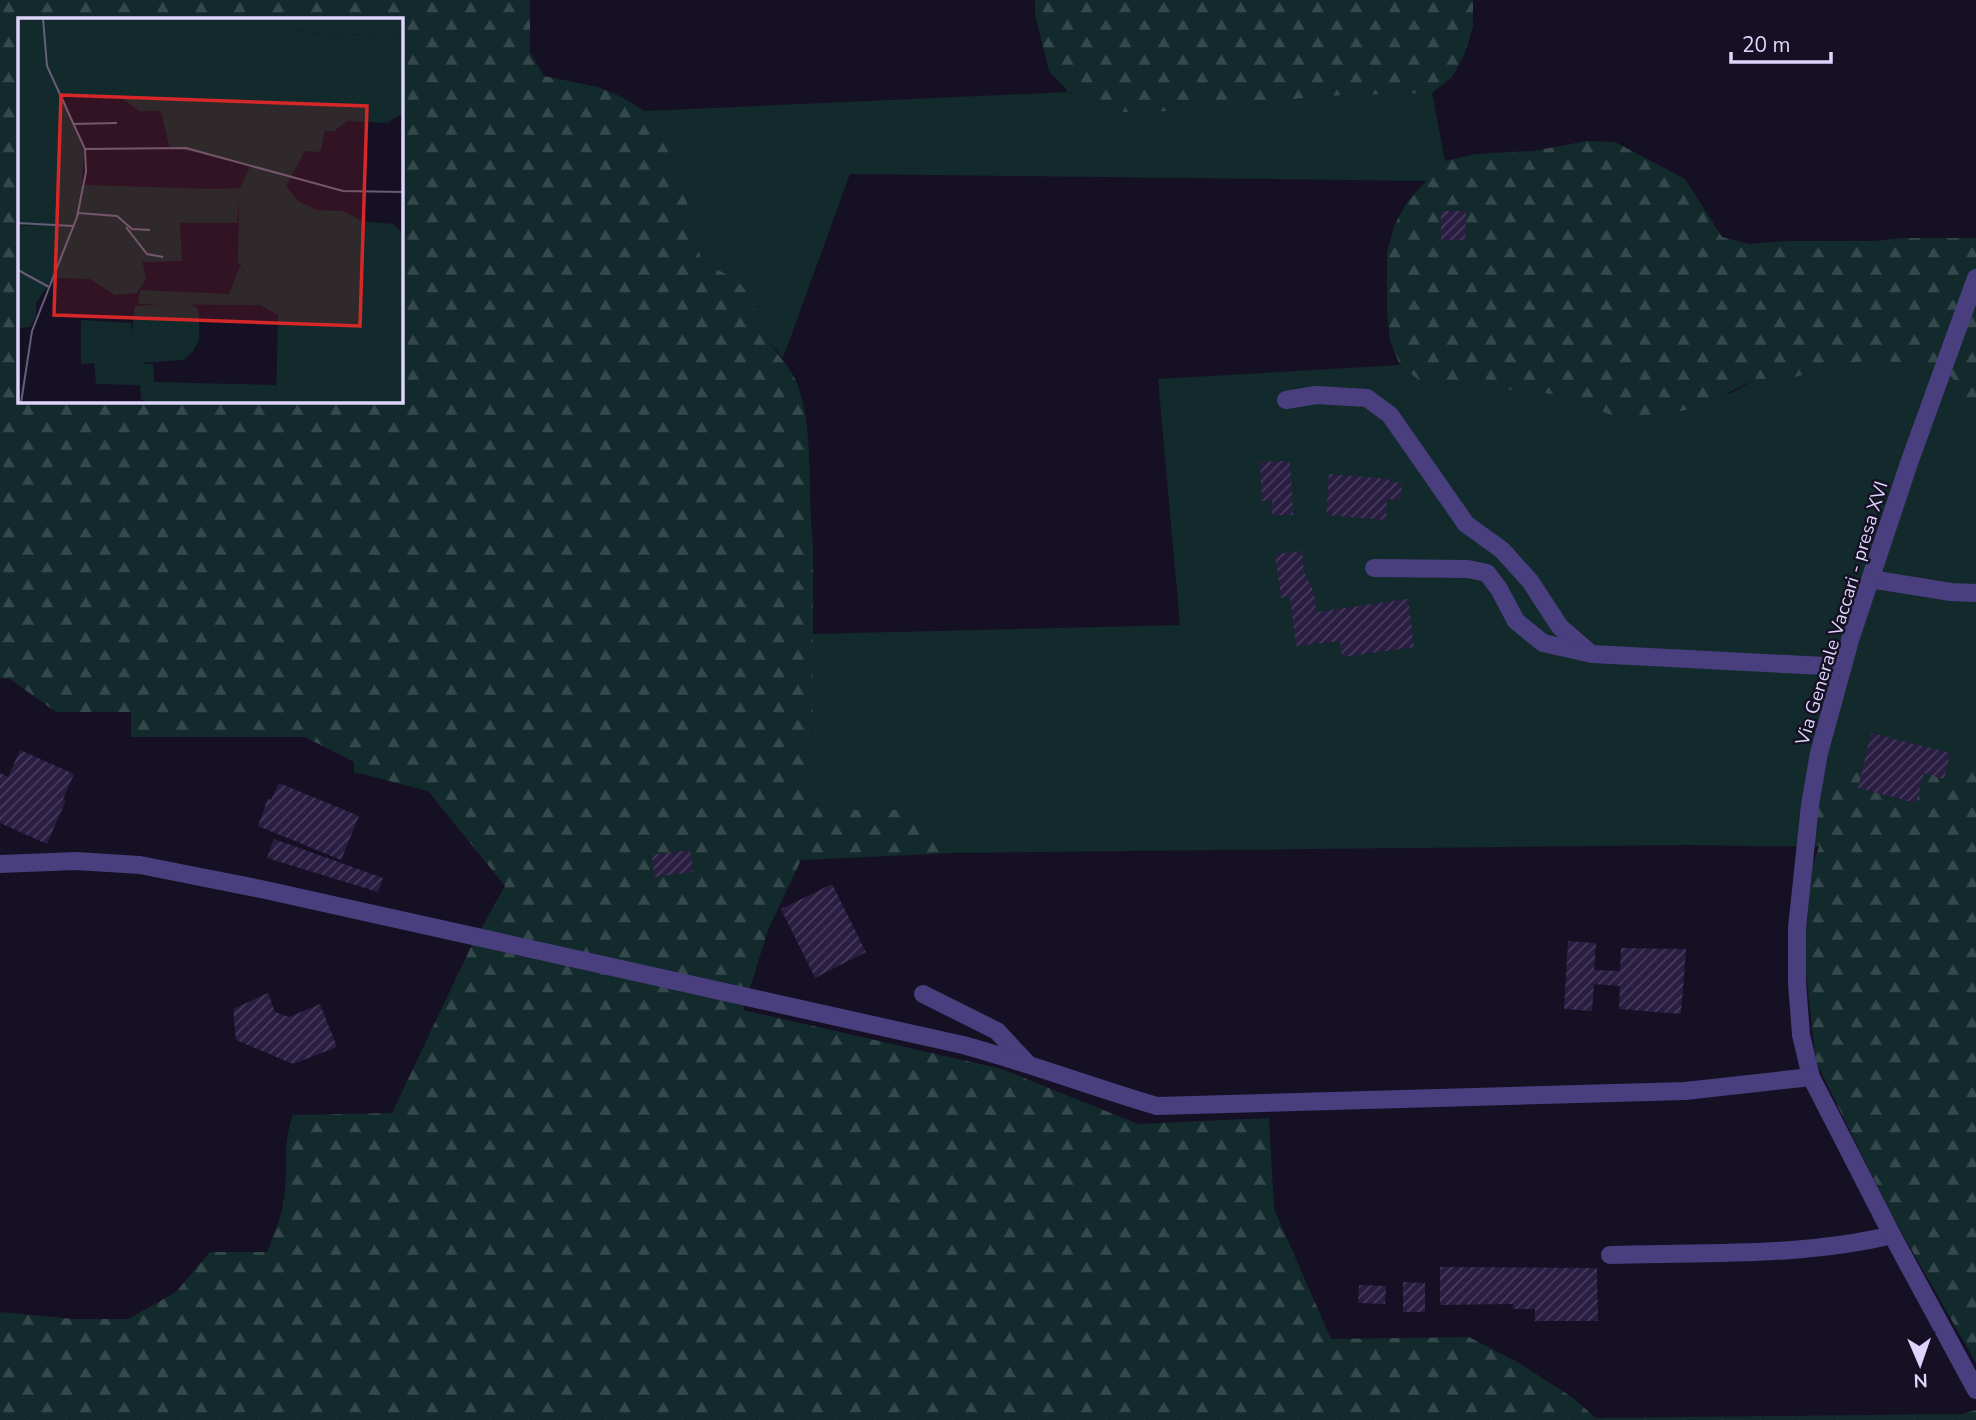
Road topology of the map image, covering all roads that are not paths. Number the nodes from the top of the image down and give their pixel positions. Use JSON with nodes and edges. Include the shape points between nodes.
{"nodes":[{"id":1,"x":1976,"y":278,"type":"edge"},
{"id":2,"x":1286,"y":400,"type":"dead end"},
{"id":3,"x":1374,"y":568,"type":"dead end"},
{"id":4,"x":1870,"y":579,"type":"junction"},
{"id":5,"x":1976,"y":593,"type":"edge"},
{"id":6,"x":1592,"y":654,"type":"junction"},
{"id":7,"x":1843,"y":667,"type":"junction"},
{"id":8,"x":0,"y":864,"type":"edge"},
{"id":9,"x":923,"y":994,"type":"dead end"},
{"id":10,"x":1026,"y":1062,"type":"junction"},
{"id":11,"x":1811,"y":1077,"type":"junction"},
{"id":12,"x":1892,"y":1235,"type":"junction"},
{"id":13,"x":1610,"y":1255,"type":"dead end"},
{"id":14,"x":1976,"y":1390,"type":"edge"}],
"edges":[{"from":1,"to":4,"type":"street","name":"Via Generale Vaccari - presa XVI"},
{"from":2,"to":6,"type":"street","via":[[1316,395],[1367,398],[1390,415],[1466,524],[1502,550],[1530,581],[1560,627]]},
{"from":3,"to":6,"type":"street","via":[[1487,573],[1516,621],[1543,643]]},
{"from":4,"to":5,"type":"street"},
{"from":4,"to":7,"type":"street","name":"Via Generale Vaccari - presa XVI"},
{"from":6,"to":7,"type":"street"},
{"from":7,"to":11,"type":"street","name":"Via Generale Vaccari - presa XVI","via":[[1819,753],[1797,928],[1801,1035]]},
{"from":8,"to":10,"type":"street","via":[[76,861],[140,865],[794,1006]]},
{"from":9,"to":10,"type":"street","via":[[997,1031]]},
{"from":10,"to":11,"type":"street","via":[[1157,1107],[1685,1091]]},
{"from":11,"to":12,"type":"street","name":"Via Generale Vaccari - presa XVI"},
{"from":12,"to":13,"type":"street","via":[[1798,1249]]},
{"from":12,"to":14,"type":"street","name":"Via Generale Vaccari - presa XVI"}]}
